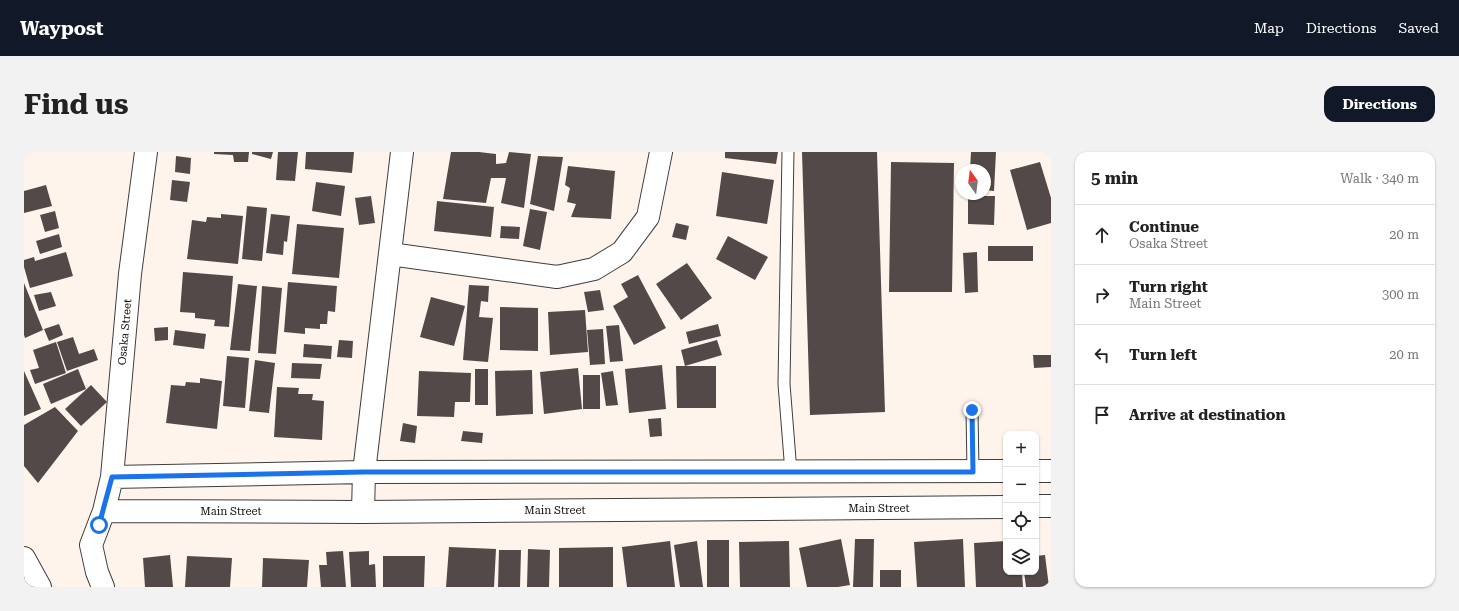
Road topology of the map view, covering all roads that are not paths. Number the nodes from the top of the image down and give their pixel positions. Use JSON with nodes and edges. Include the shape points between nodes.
{"nodes":[{"id":1,"x":146,"y":152,"type":"edge"},
{"id":2,"x":402,"y":152,"type":"edge"},
{"id":3,"x":661,"y":152,"type":"edge"},
{"id":4,"x":788,"y":152,"type":"edge"},
{"id":5,"x":390,"y":254,"type":"junction"},
{"id":6,"x":972,"y":410,"type":"dead end"},
{"id":7,"x":1039,"y":471,"type":"edge"},
{"id":8,"x":1051,"y":471,"type":"edge"},
{"id":9,"x":364,"y":472,"type":"junction"},
{"id":10,"x":791,"y":472,"type":"junction"},
{"id":11,"x":973,"y":472,"type":"junction"},
{"id":12,"x":1003,"y":472,"type":"edge"},
{"id":13,"x":112,"y":477,"type":"junction"},
{"id":14,"x":1003,"y":506,"type":"edge"},
{"id":15,"x":1039,"y":506,"type":"edge"},
{"id":16,"x":1051,"y":506,"type":"edge"},
{"id":17,"x":104,"y":511,"type":"junction"},
{"id":18,"x":363,"y":512,"type":"junction"},
{"id":19,"x":103,"y":587,"type":"edge"}],
"edges":[{"from":1,"to":13,"type":"street","name":"Osaka Street","via":[[130,274]]},
{"from":2,"to":5,"type":"street"},
{"from":3,"to":5,"type":"street","via":[[648,217],[622,252],[594,269],[557,277]]},
{"from":4,"to":10,"type":"lane","via":[[784,384]]},
{"from":5,"to":9,"type":"street"},
{"from":6,"to":11,"type":"lane"},
{"from":7,"to":8,"type":"street"},
{"from":9,"to":10,"type":"street"},
{"from":9,"to":13,"type":"street"},
{"from":9,"to":18,"type":"street"},
{"from":10,"to":11,"type":"street"},
{"from":11,"to":12,"type":"street"},
{"from":13,"to":17,"type":"street","name":"Osaka Street"},
{"from":14,"to":18,"type":"street","name":"Main Street"},
{"from":15,"to":16,"type":"street"},
{"from":17,"to":18,"type":"street","name":"Main Street"},
{"from":17,"to":19,"type":"street","name":"Osaka Street","via":[[91,545]]}]}
